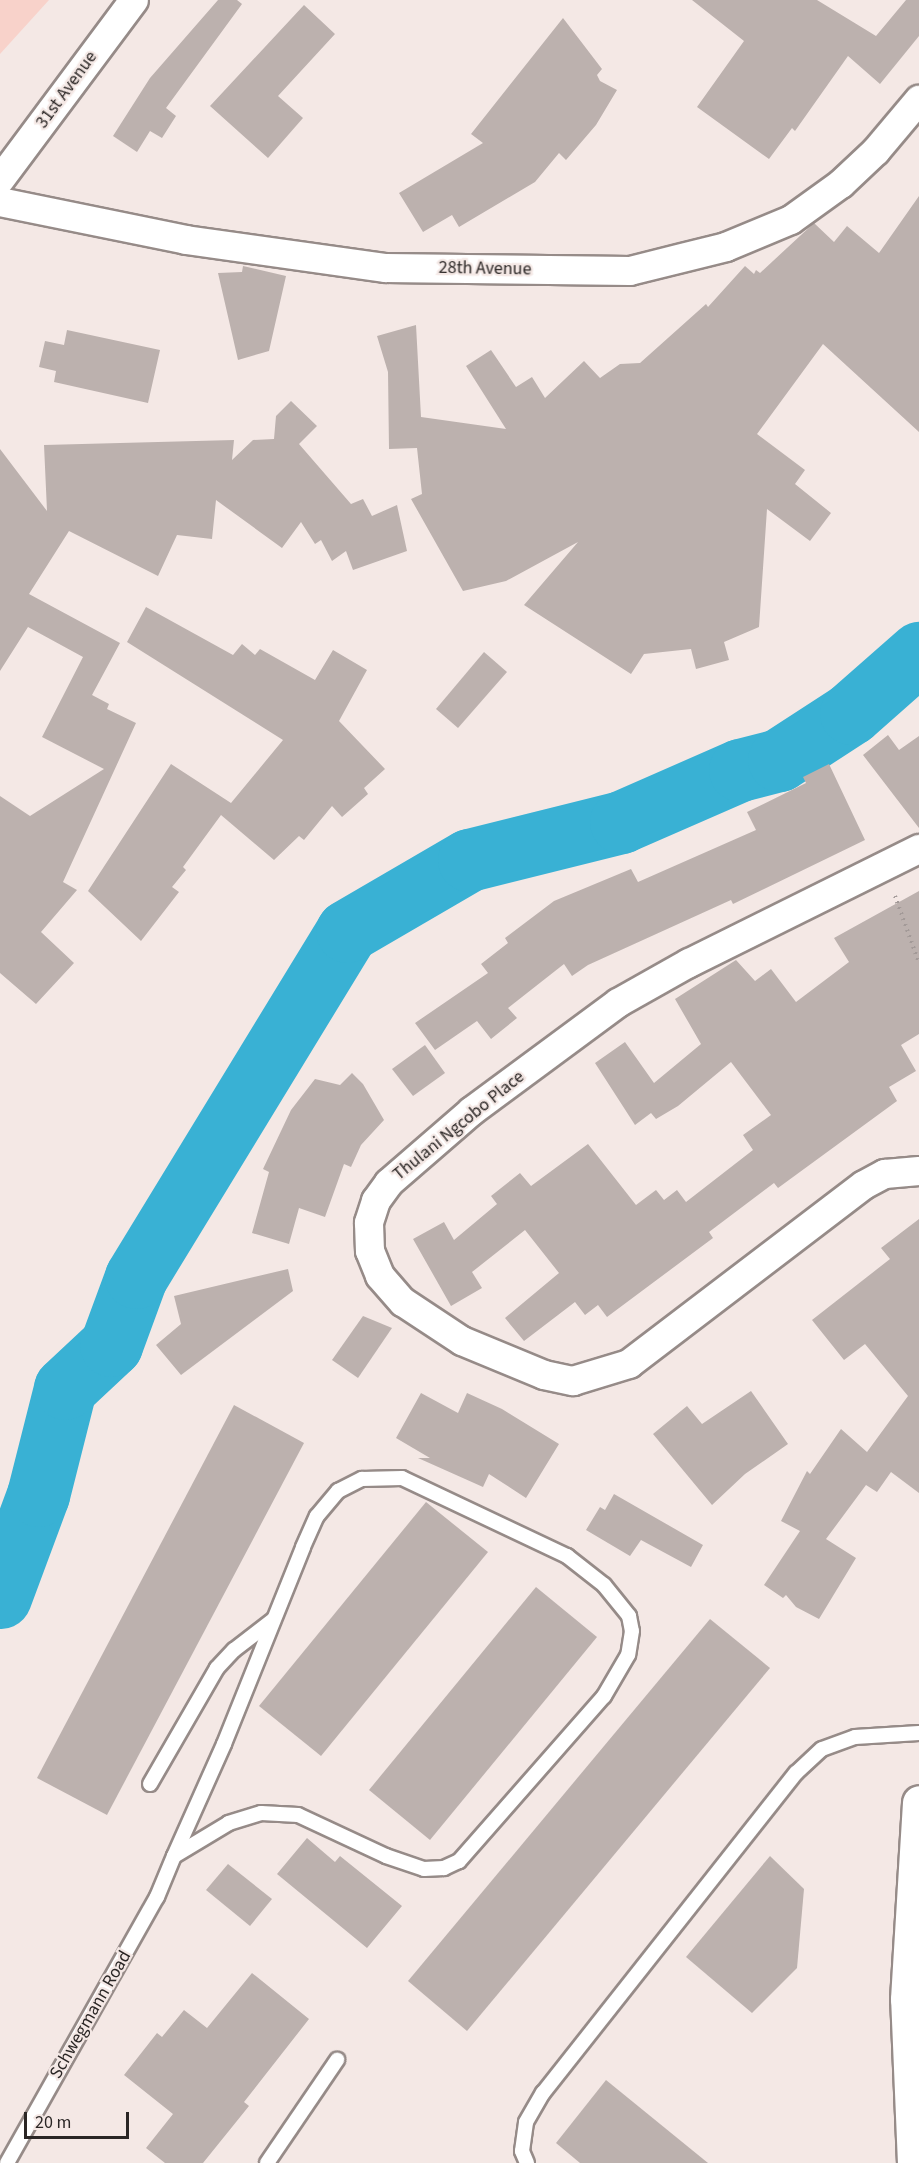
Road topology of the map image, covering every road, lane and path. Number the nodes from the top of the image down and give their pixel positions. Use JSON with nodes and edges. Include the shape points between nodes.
{"nodes":[{"id":1,"x":134,"y":0,"type":"edge"},
{"id":2,"x":919,"y":100,"type":"edge"},
{"id":3,"x":0,"y":180,"type":"edge"},
{"id":4,"x":0,"y":202,"type":"edge"},
{"id":5,"x":919,"y":849,"type":"edge"},
{"id":6,"x":885,"y":866,"type":"junction"},
{"id":7,"x":919,"y":963,"type":"edge"},
{"id":8,"x":919,"y":1171,"type":"edge"},
{"id":9,"x":273,"y":1620,"type":"junction"},
{"id":10,"x":919,"y":1732,"type":"edge"},
{"id":11,"x":150,"y":1784,"type":"dead end"},
{"id":12,"x":919,"y":1802,"type":"edge"},
{"id":13,"x":174,"y":1856,"type":"junction"},
{"id":14,"x":337,"y":2060,"type":"dead end"},
{"id":15,"x":7,"y":2163,"type":"edge"},
{"id":16,"x":267,"y":2163,"type":"edge"},
{"id":17,"x":527,"y":2163,"type":"edge"},
{"id":18,"x":914,"y":2163,"type":"edge"}],
"edges":[{"from":1,"to":3,"type":"street","name":"31st Avenue"},
{"from":2,"to":4,"type":"street","name":"28th Avenue","via":[[876,152],[842,184],[790,220],[726,247],[630,271],[386,267],[186,240]]},
{"from":5,"to":6,"type":"street","name":"Thulani Ngcobo Place"},
{"from":6,"to":7,"type":"path"},
{"from":6,"to":8,"type":"street","name":"Thulani Ngcobo Place","via":[[689,963],[618,1003],[472,1111],[389,1183],[376,1201],[369,1222],[370,1251],[380,1276],[403,1302],[462,1341],[544,1376],[573,1382],[629,1364],[864,1185],[885,1174]]},
{"from":9,"to":11,"type":"lane","via":[[217,1668]]},
{"from":9,"to":13,"type":"lane","name":"Schwegmann Road"},
{"from":9,"to":13,"type":"lane","name":"Schwegmann Road","via":[[317,1516],[338,1491],[362,1479],[402,1478],[567,1556],[604,1585],[629,1616],[632,1631],[628,1655],[604,1696],[459,1861],[444,1868],[424,1869],[386,1856],[298,1815],[261,1813],[229,1823]]},
{"from":10,"to":17,"type":"lane","via":[[855,1737],[822,1749],[796,1773],[543,2093],[526,2122],[522,2151]]},
{"from":12,"to":18,"type":"street","via":[[907,1999]]},
{"from":13,"to":15,"type":"lane","name":"Schwegmann Road","via":[[157,1898]]},
{"from":14,"to":16,"type":"lane"}]}
